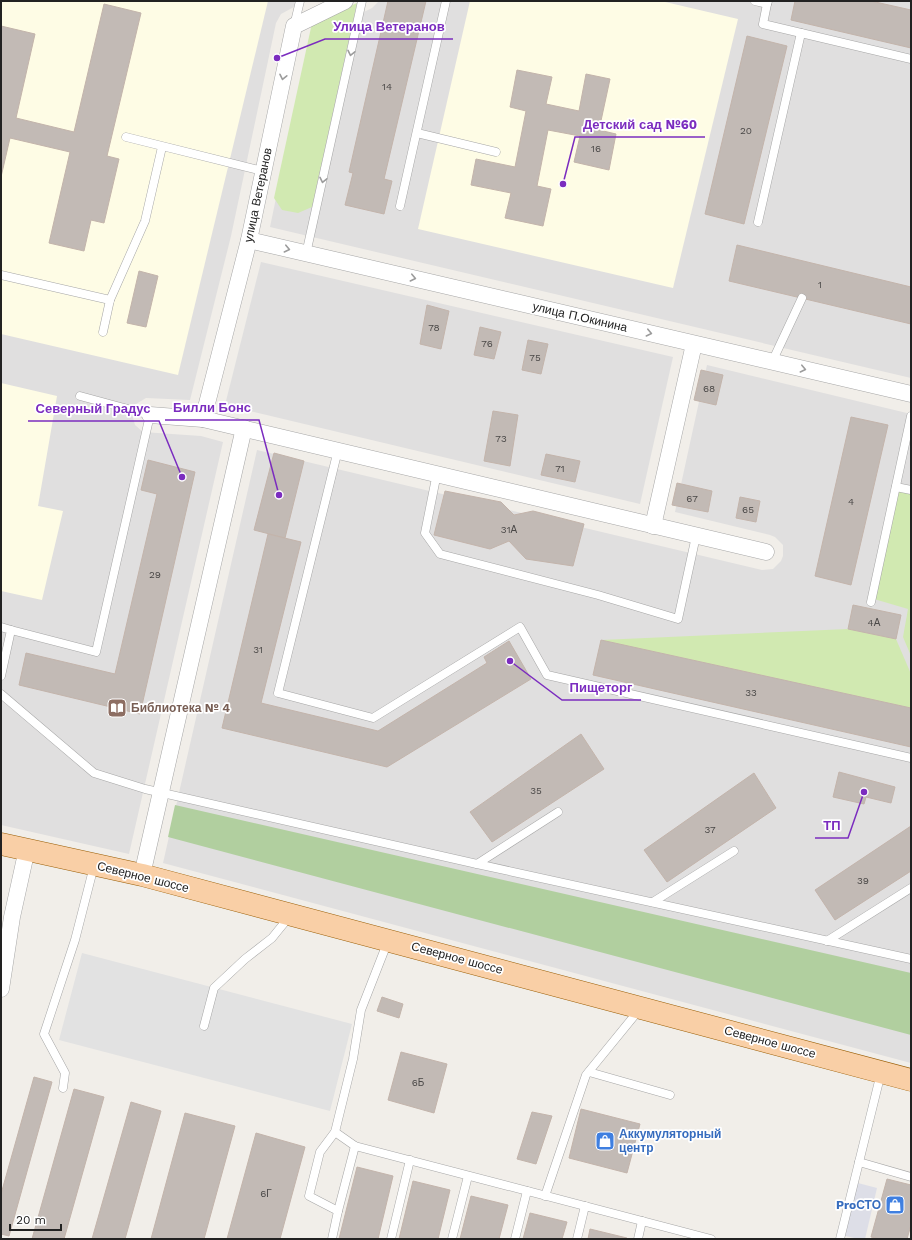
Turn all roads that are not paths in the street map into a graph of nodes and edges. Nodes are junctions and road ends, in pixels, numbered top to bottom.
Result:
1 (300, 1) edge
2 (345, 1) edge
3 (362, 1) edge
4 (446, 1) edge
5 (755, 1) edge
6 (768, 2) edge
7 (294, 26) junction
8 (801, 33) junction
9 (911, 59) edge
10 (417, 133) junction
11 (126, 137) dead end
12 (162, 147) junction
13 (496, 152) dead end
14 (263, 171) junction
15 (400, 206) dead end
16 (758, 222) dead end
17 (249, 240) junction
18 (306, 254) junction
19 (1, 275) edge
20 (802, 298) dead end
21 (110, 300) junction
22 (103, 332) dead end
23 (694, 344) junction
24 (772, 362) junction
25 (911, 394) edge
26 (80, 396) dead end
27 (150, 415) junction
28 (911, 416) edge
29 (203, 418) junction
30 (244, 428) junction
31 (338, 450) junction
32 (436, 473) junction
33 (896, 487) junction
34 (911, 490) edge
35 (653, 526) junction
36 (696, 536) junction
37 (766, 552) dead end
38 (871, 602) dead end
39 (1, 628) edge
40 (10, 630) junction
41 (1, 676) edge
42 (1, 694) edge
43 (911, 758) edge
44 (162, 792) junction
45 (558, 812) dead end
46 (1, 844) edge
47 (27, 849) junction
48 (734, 851) dead end
49 (94, 864) junction
50 (477, 864) junction
51 (142, 875) junction
52 (911, 888) edge
53 (653, 902) junction
54 (290, 914) junction
55 (389, 940) junction
56 (826, 941) junction
57 (911, 959) edge
58 (1, 989) edge
59 (641, 1008) junction
60 (204, 1026) dead end
61 (589, 1072) junction
62 (881, 1072) junction
63 (911, 1080) edge
64 (63, 1088) dead end
65 (670, 1095) dead end
66 (335, 1132) junction
67 (355, 1146) junction
68 (410, 1160) junction
69 (859, 1162) junction
70 (468, 1176) junction
71 (911, 1177) edge
72 (527, 1191) junction
73 (545, 1196) junction
74 (585, 1206) junction
75 (338, 1212) junction
76 (642, 1221) junction
77 (707, 1238) edge
78 (332, 1239) edge
79 (391, 1239) edge
80 (452, 1239) edge
81 (515, 1239) edge
82 (577, 1239) edge
83 (638, 1239) edge
84 (840, 1239) edge

1 - 7 lane
2 - 7 street
3 -> 18 lane
4 - 10 lane
5 - 6 lane
6 - 8 lane
7 -> 14 street, улица Ветеранов
8 - 9 lane
8 - 16 lane
10 - 13 lane
10 - 15 lane
11 - 12 lane
12 - 14 lane
12 - 21 lane
14 - 17 street, улица Ветеранов
17 -> 18 street, улица П.Окинина
17 - 29 street, улица Ветеранов
18 -> 23 street, улица П.Окинина
19 - 21 lane
20 - 24 lane
21 - 22 lane
23 - 24 street, улица П.Окинина
23 - 35 street
24 -> 25 street, улица П.Окинина
26 - 27 lane
27 - 29 street
27 - 40 lane
28 - 33 lane
29 - 30 street
30 - 31 street
30 - 44 street
31 - 32 street
31 - 43 lane
32 - 35 street
32 - 36 lane
33 - 34 lane
33 - 38 lane
35 - 36 street
36 - 37 street
39 - 40 lane
40 - 41 lane
42 - 44 lane
44 - 50 lane
44 - 51 street
45 - 50 lane
46 - 47 main road, Северное шоссе
47 - 49 main road, Северное шоссе
47 - 58 street
48 - 53 lane
49 - 51 main road, Северное шоссе
49 - 64 lane
50 - 53 lane
51 - 54 main road, Северное шоссе
52 - 56 lane
53 - 56 lane
54 - 55 main road, Северное шоссе
54 - 60 lane
55 - 59 main road, Северное шоссе
55 - 66 lane
56 - 57 lane
59 - 61 lane
59 - 62 main road, Северное шоссе
61 - 65 lane
61 - 73 lane
62 - 63 main road, Северное шоссе
62 - 69 lane
66 - 67 lane
66 - 75 lane
67 - 68 lane
67 - 75 lane
68 - 70 lane
68 - 79 lane
69 - 71 lane
69 - 84 lane
70 - 72 lane
70 - 80 lane
72 - 73 lane
72 - 81 lane
73 - 74 lane
74 - 76 lane
74 - 82 lane
75 - 78 lane
76 - 77 lane
76 - 83 lane

